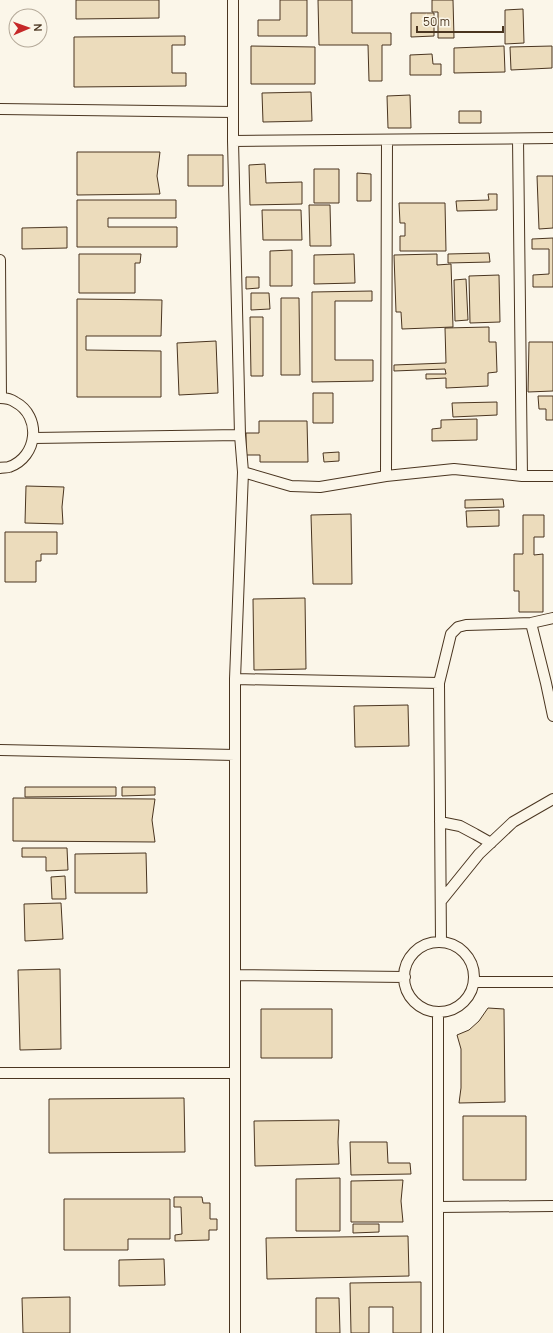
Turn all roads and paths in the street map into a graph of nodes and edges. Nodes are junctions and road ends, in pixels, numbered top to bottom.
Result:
1 (233, 0) edge
2 (0, 109) edge
3 (233, 112) junction
4 (553, 138) edge
5 (518, 139) junction
6 (387, 140) junction
7 (233, 141) junction
8 (0, 260) edge
9 (0, 398) edge
10 (240, 435) junction
11 (34, 438) junction
12 (0, 468) edge
13 (243, 472) junction
14 (386, 476) junction
15 (522, 476) junction
16 (553, 476) edge
17 (553, 618) edge
18 (531, 623) junction
19 (235, 679) junction
20 (439, 683) junction
21 (553, 716) edge
22 (0, 750) edge
23 (235, 754) junction
24 (553, 799) edge
25 (440, 822) junction
26 (490, 843) junction
27 (441, 901) junction
28 (441, 942) junction
29 (235, 975) junction
30 (405, 977) junction
31 (474, 982) junction
32 (553, 982) edge
33 (438, 1012) junction
34 (235, 1073) junction
35 (0, 1074) edge
36 (553, 1206) edge
37 (438, 1207) junction
38 (235, 1333) edge
39 (438, 1333) edge

1 - 3 street
2 - 3 street
3 - 7 street
4 - 5 street
5 - 6 street
5 - 15 street
6 - 7 street
6 - 14 street
7 - 10 street
8 - 9 street
9 - 11 street
10 - 11 street
10 - 13 street
11 - 12 street
13 - 14 street
13 - 19 street
14 - 15 street
15 - 16 street
17 - 18 street
18 - 20 street
18 - 21 street
19 - 20 street
19 - 23 street
20 - 25 street
22 - 23 street
23 - 29 street
24 - 26 street
25 - 26 street
25 - 27 street
26 - 27 street
27 - 28 street
28 - 30 street
28 - 31 street
29 - 30 street
29 - 34 street
30 - 33 street
31 - 32 street
31 - 33 street
33 - 37 street
34 - 35 street
34 - 38 street
36 - 37 street
37 - 39 street

